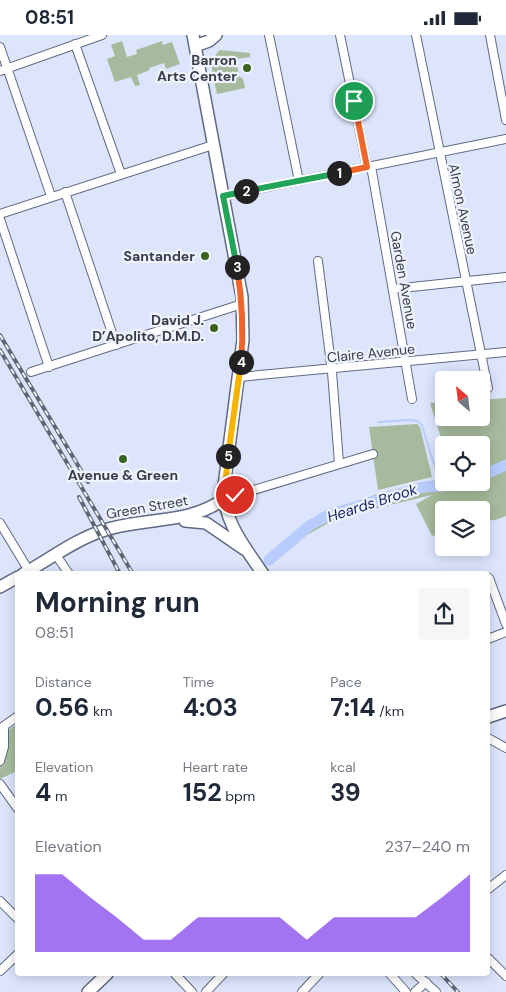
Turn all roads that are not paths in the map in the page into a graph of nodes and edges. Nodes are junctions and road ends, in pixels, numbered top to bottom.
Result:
1 (100, 35) edge
2 (216, 35) edge
3 (269, 35) edge
4 (340, 35) edge
5 (416, 35) edge
6 (490, 35) edge
7 (194, 40) edge
8 (75, 45) junction
9 (0, 47) edge
10 (4, 69) edge
11 (506, 120) edge
12 (506, 139) edge
13 (213, 145) junction
14 (438, 153) junction
15 (369, 167) junction
16 (121, 174) junction
17 (299, 181) junction
18 (66, 192) junction
19 (223, 196) junction
20 (51, 197) junction
21 (0, 214) edge
22 (0, 219) edge
23 (318, 261) dead end
24 (506, 277) edge
25 (466, 281) junction
26 (393, 289) junction
27 (242, 304) junction
28 (116, 345) junction
29 (506, 352) edge
30 (481, 354) junction
31 (406, 362) junction
32 (49, 367) junction
33 (331, 369) junction
34 (484, 371) edge
35 (31, 373) dead end
36 (239, 377) junction
37 (412, 399) dead end
38 (373, 453) dead end
39 (339, 463) junction
40 (224, 499) junction
41 (164, 521) junction
42 (0, 523) edge
43 (249, 553) junction
44 (56, 555) junction
45 (25, 571) edge
46 (28, 571) edge
47 (67, 571) edge
48 (261, 571) edge
49 (15, 579) edge
50 (490, 581) edge
51 (0, 587) edge
52 (506, 624) edge
53 (506, 632) edge
54 (490, 638) edge
55 (506, 711) edge
56 (490, 716) edge
57 (15, 718) edge
58 (2, 728) edge
59 (490, 739) edge
60 (506, 748) edge
61 (0, 761) edge
62 (0, 784) edge
63 (15, 805) edge
64 (506, 875) edge
65 (490, 886) edge
66 (0, 901) edge
67 (15, 916) edge
68 (15, 957) edge
69 (490, 960) edge
70 (0, 971) edge
71 (504, 972) edge
72 (105, 976) edge
73 (177, 976) edge
74 (221, 976) edge
75 (317, 976) edge
76 (392, 976) edge
77 (418, 976) edge
78 (426, 982) junction
79 (88, 992) edge
80 (192, 992) edge
81 (206, 992) edge
82 (302, 992) edge
83 (406, 992) edge
84 (415, 992) edge
85 (436, 992) edge

1 - 8 street
2 - 7 main road
3 - 17 street
4 - 15 street, Garden Avenue
5 - 14 street, Almon Avenue
6 - 11 street
7 - 13 main road
8 - 10 street
8 - 16 street
9 - 10 street
10 - 20 street
12 - 14 street
13 - 16 street
13 - 19 main road
14 - 15 street
14 - 25 street, Almon Avenue
15 - 17 street
15 - 26 street, Garden Avenue
16 - 18 street
17 - 19 street
18 - 20 street
18 - 28 street
19 - 27 main road
20 - 21 street
22 - 32 street
23 - 33 street
24 - 25 street
25 - 26 street
25 - 30 street, Almon Avenue
26 - 31 street, Garden Avenue
27 - 28 street
27 - 36 main road
28 - 32 street
29 - 30 street, Claire Avenue
30 - 31 street, Claire Avenue
30 - 34 street, Almon Avenue
31 - 33 street, Claire Avenue
31 - 37 street, Garden Avenue
32 - 35 street
33 - 36 street, Claire Avenue
33 - 39 street
36 - 40 main road
38 - 39 street
39 - 40 street
40 - 41 main road, Green Street
40 - 43 main road
41 - 43 main road
41 - 44 main road, Green Street
42 - 45 street
43 - 48 main road
44 - 46 main road, Green Street
44 - 47 street
49 - 51 main road
50 - 52 street
53 - 54 street
55 - 56 main road
57 - 58 street
58 - 61 street
59 - 60 street
62 - 63 street
64 - 65 street
66 - 67 street
68 - 70 street
69 - 71 street
72 - 79 main road
73 - 80 street
74 - 81 street
75 - 82 street
76 - 83 street
77 - 78 street
78 - 84 street
78 - 85 street

